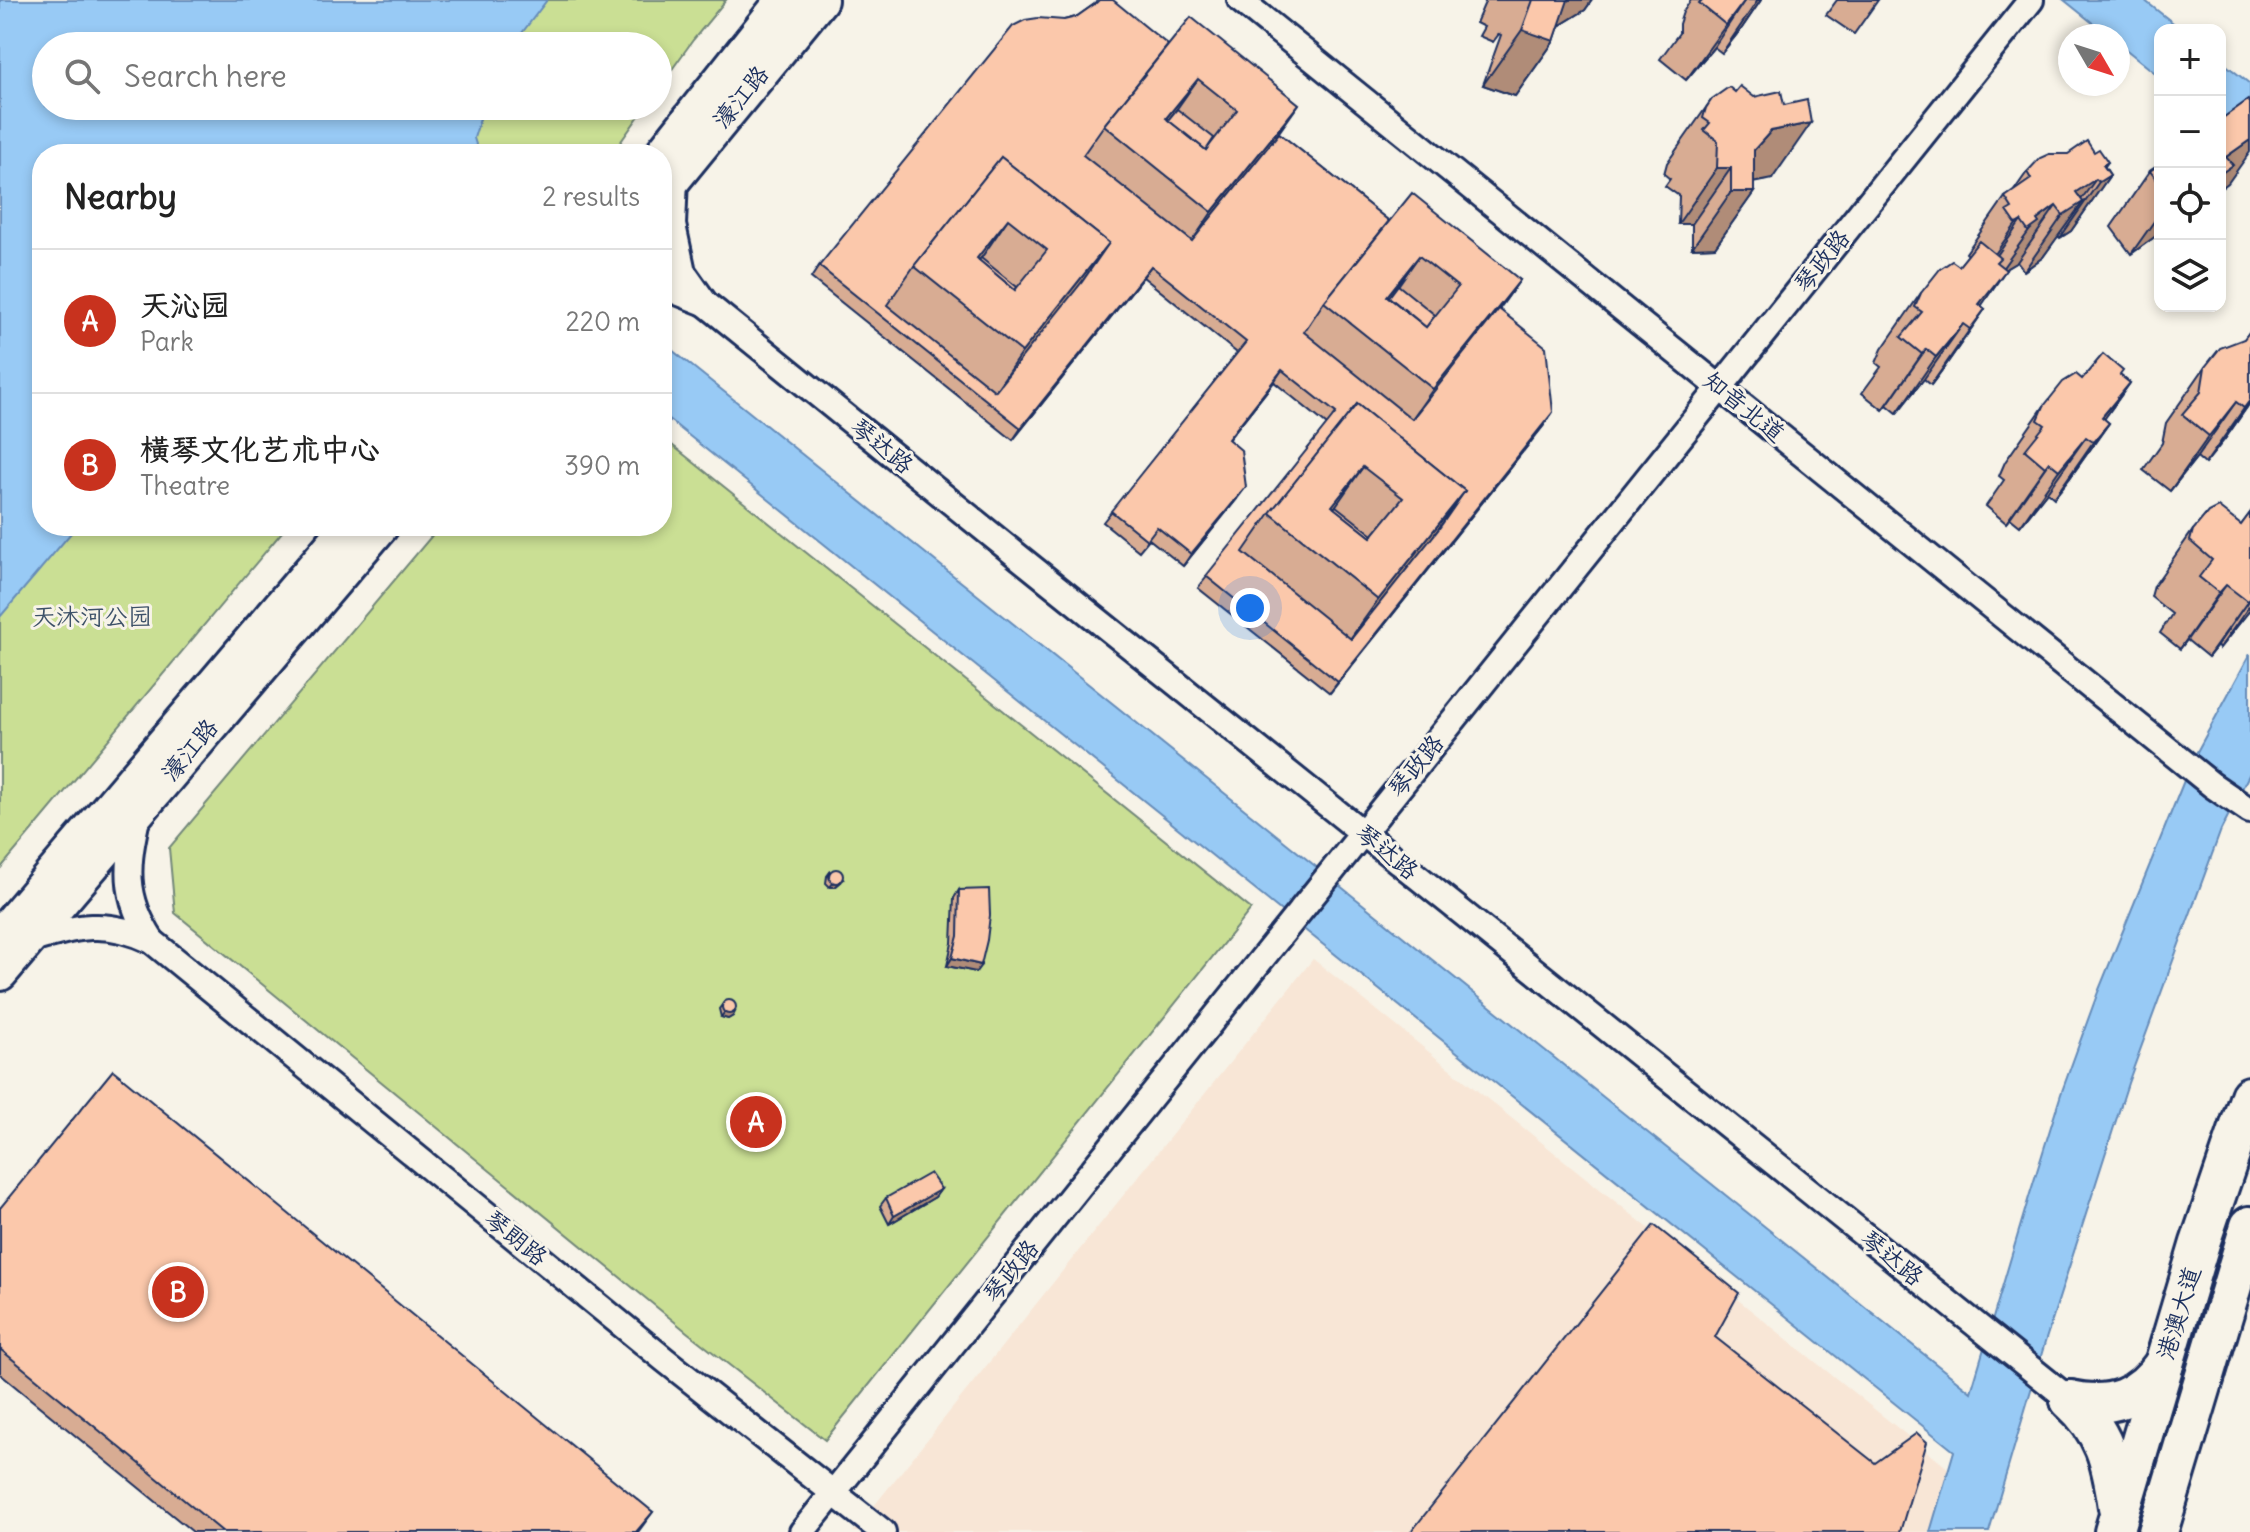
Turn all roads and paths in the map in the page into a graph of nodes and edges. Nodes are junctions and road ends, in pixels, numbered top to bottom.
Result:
1 (784, 0) edge
2 (820, 0) edge
3 (1240, 0) edge
4 (2031, 0) edge
5 (672, 166) edge
6 (672, 168) edge
7 (672, 218) edge
8 (672, 290) edge
9 (705, 303) junction
10 (1720, 388) junction
11 (341, 536) edge
12 (372, 536) edge
13 (138, 811) junction
14 (2250, 811) edge
15 (1362, 833) junction
16 (14, 938) edge
17 (152, 941) junction
18 (0, 973) edge
19 (2250, 1096) edge
20 (2250, 1226) edge
21 (2164, 1364) junction
22 (2070, 1400) junction
23 (833, 1493) junction
24 (2116, 1522) edge
25 (802, 1532) edge
26 (883, 1532) edge
27 (2158, 1532) edge

1 - 5 main road, 濠江路
2 - 6 main road, 濠江路
3 - 10 street, 知音北道
4 - 10 street, 琴政路
7 - 9 street
8 - 9 street
9 - 15 street, 琴达路
10 - 14 street, 知音北道
10 - 15 street, 琴政路
11 - 16 main road, 濠江路
12 - 13 main road, 濠江路
13 - 16 main road, 濠江路
13 - 17 street
15 - 22 street, 琴达路
15 - 23 street, 琴政路
16 - 17 street
16 - 18 main road, 濠江路
17 - 23 street, 琴朗路
19 - 21 main road, 港澳大道
20 - 27 main road, 港澳大道
21 - 22 main road
21 - 24 main road, 港澳大道
22 - 24 main road
23 - 25 street, 琴政路
23 - 26 street, 琴朗路

